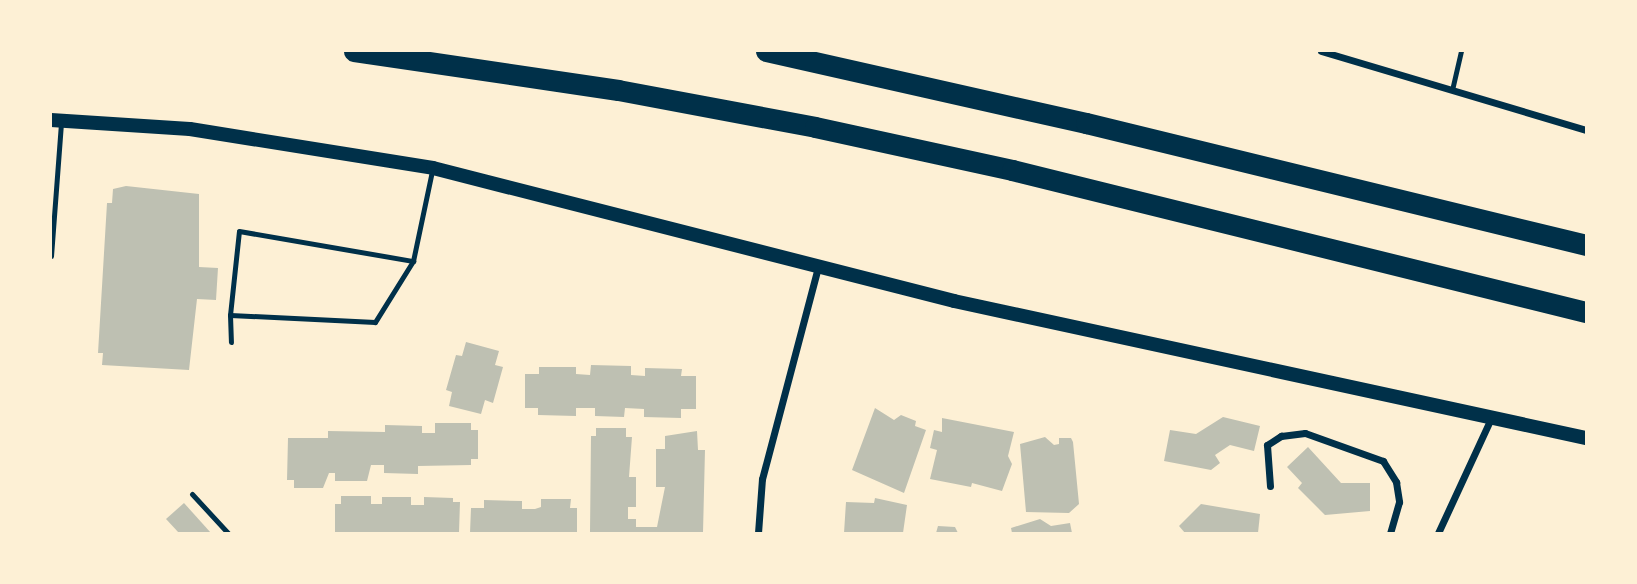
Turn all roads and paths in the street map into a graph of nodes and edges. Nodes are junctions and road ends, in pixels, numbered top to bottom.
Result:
1 (354, 51) edge
2 (766, 51) edge
3 (1321, 51) edge
4 (1461, 51) edge
5 (1452, 90) junction
6 (56, 120) edge
7 (1586, 130) edge
8 (433, 168) junction
9 (53, 207) edge
10 (1586, 245) edge
11 (51, 256) edge
12 (413, 261) junction
13 (818, 267) junction
14 (1586, 313) edge
15 (230, 315) junction
16 (231, 342) dead end
17 (1492, 416) junction
18 (1586, 438) edge
19 (1270, 486) dead end
20 (192, 494) dead end
21 (228, 533) edge
22 (758, 533) edge
23 (1390, 533) edge
24 (1438, 533) edge

1 - 14 highway
2 - 10 highway
3 - 5 street
4 - 5 lane
5 - 7 street
6 - 8 main road
6 - 9 lane
8 - 12 lane
8 - 13 main road
9 - 11 lane
12 - 15 lane
12 - 15 lane
13 - 17 main road
13 - 22 street
15 - 16 lane
17 - 18 main road
17 - 24 street
19 - 23 street
20 - 21 lane

